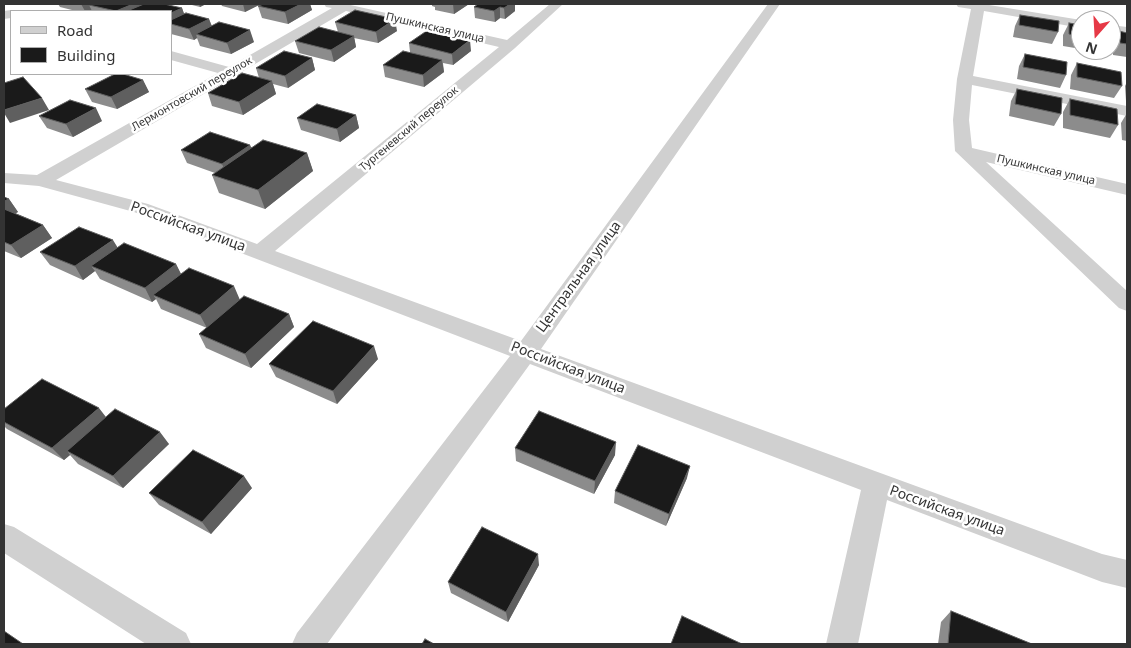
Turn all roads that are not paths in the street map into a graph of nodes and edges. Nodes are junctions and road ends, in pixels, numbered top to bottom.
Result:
1 (557, 4) edge
2 (774, 4) edge
3 (962, 4) edge
4 (337, 5) edge
5 (978, 6) junction
6 (1071, 22) edge
7 (510, 46) junction
8 (172, 55) edge
9 (231, 72) junction
10 (965, 79) junction
11 (1127, 112) edge
12 (964, 152) junction
13 (4, 178) edge
14 (40, 181) junction
15 (1127, 189) edge
16 (259, 253) junction
17 (1127, 303) edge
18 (526, 352) junction
19 (876, 484) junction
20 (4, 538) edge
21 (1127, 574) edge
22 (175, 644) edge
23 (308, 644) edge
24 (842, 644) edge

1 - 7 street, Тургеневский переулок
2 - 18 street, Центральная улица
3 - 5 street
4 - 7 street, Пушкинская улица
4 - 9 street, Лермонтовский переулок
5 - 6 street
5 - 10 street
7 - 16 street, Тургеневский переулок
8 - 9 street
9 - 14 street, Лермонтовский переулок
10 - 11 street
10 - 12 street
12 - 15 street, Пушкинская улица
12 - 17 street
13 - 14 street, Российская улица
14 - 16 street, Российская улица
16 - 18 street, Российская улица
18 - 19 street, Российская улица
18 - 23 street, Центральная улица
19 - 21 street, Российская улица
19 - 24 street
20 - 22 street

